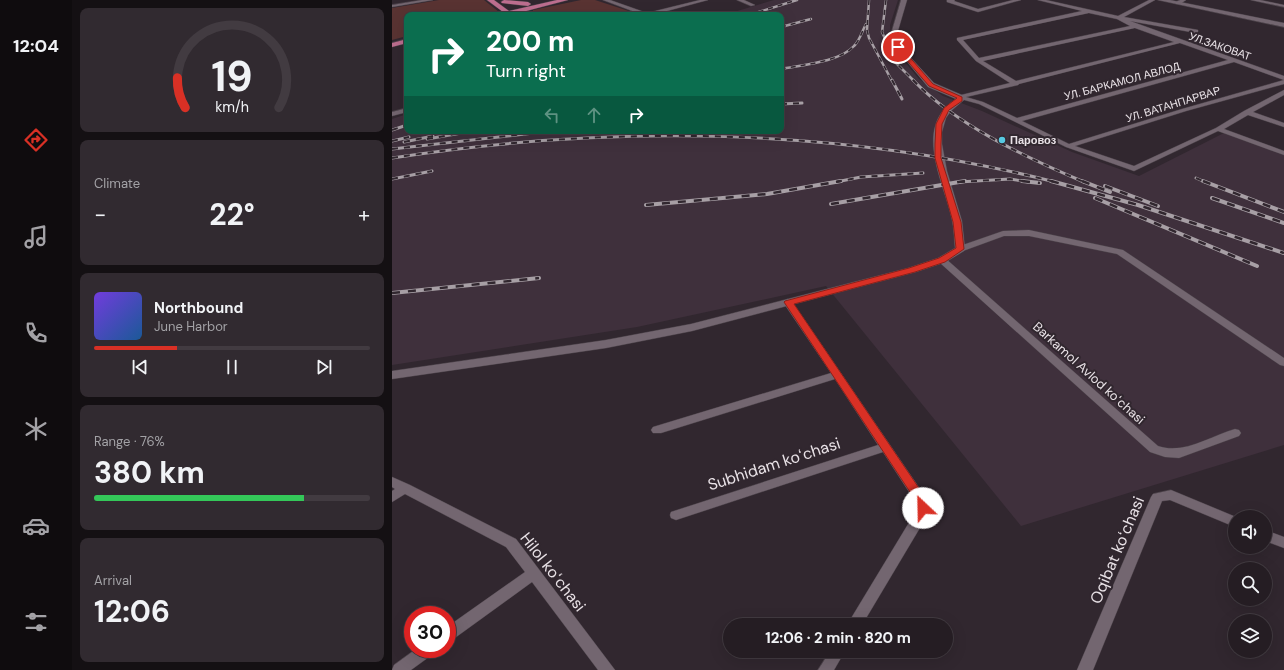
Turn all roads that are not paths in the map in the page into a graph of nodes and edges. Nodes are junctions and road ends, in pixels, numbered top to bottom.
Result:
1 (431, 0) edge
2 (490, 0) edge
3 (565, 0) edge
4 (605, 0) edge
5 (706, 0) edge
6 (739, 0) edge
7 (904, 0) edge
8 (953, 0) edge
9 (1018, 0) edge
10 (1040, 0) edge
11 (1153, 0) edge
12 (1161, 0) edge
13 (1184, 0) edge
14 (1253, 0) edge
15 (503, 1) edge
16 (1178, 3) junction
17 (753, 5) dead end
18 (392, 6) edge
19 (1284, 6) edge
20 (1089, 11) junction
21 (511, 12) edge
22 (512, 12) edge
23 (521, 12) edge
24 (639, 12) edge
25 (659, 12) edge
26 (1119, 18) junction
27 (1284, 25) edge
28 (1135, 26) junction
29 (1196, 31) dead end
30 (404, 40) edge
31 (1180, 42) junction
32 (392, 43) edge
33 (978, 60) junction
34 (1233, 61) junction
35 (1284, 78) edge
36 (1284, 82) edge
37 (1016, 84) junction
38 (1284, 92) edge
39 (959, 97) junction
40 (404, 111) edge
41 (1246, 112) junction
42 (392, 114) edge
43 (1017, 120) junction
44 (1284, 125) edge
45 (1218, 128) junction
46 (1068, 146) junction
47 (1284, 153) edge
48 (960, 249) junction
49 (942, 260) junction
50 (788, 302) junction
51 (1284, 363) edge
52 (392, 375) edge
53 (837, 375) junction
54 (657, 430) dead end
55 (1235, 433) dead end
56 (884, 447) junction
57 (392, 482) edge
58 (406, 488) junction
59 (392, 497) edge
60 (676, 515) dead end
61 (1228, 519) edge
62 (1272, 538) edge
63 (1284, 543) edge
64 (534, 573) junction
65 (858, 618) edge
66 (456, 629) edge
67 (416, 658) edge
68 (834, 658) edge
69 (399, 670) edge
70 (607, 670) edge
71 (826, 670) edge
72 (1085, 670) edge

1 - 18 street
2 - 21 main road
3 - 15 main road
3 - 23 main road
4 - 24 street
5 - 25 street
6 - 17 street
7 - 39 street
8 - 9 street
10 - 20 street
11 - 26 street
12 - 16 street
13 - 16 street
14 - 19 street
15 - 22 main road
16 - 27 street
20 - 26 street
20 - 33 street
26 - 28 street, УЛ.ЗАКОВАТ
26 - 29 street
28 - 31 street, УЛ.ЗАКОВАТ
28 - 33 street
30 - 32 main road
31 - 34 street, УЛ.ЗАКОВАТ
31 - 37 street
33 - 37 street
34 - 35 street, УЛ.ЗАКОВАТ
34 - 43 street, УЛ. БАРКАМОЛ АВЛОД
36 - 46 street, УЛ. ВАТАНПАРВАР
37 - 39 street
38 - 41 street
39 - 43 street
39 - 48 street
40 - 42 street
41 - 44 street
41 - 45 street
43 - 46 street
45 - 46 street
45 - 47 street
48 - 49 street
48 - 51 street
49 - 50 street
49 - 55 street, Barkamol Аvlod koʻchasi
50 - 52 street
50 - 53 street
53 - 54 street
53 - 56 street
56 - 60 street, Subhidam koʻchasi
56 - 65 street
57 - 58 street, Hilol koʻchasi
58 - 59 street
58 - 64 street, Hilol koʻchasi
61 - 72 street, Oqibat koʻchasi
62 - 63 street
64 - 66 street
64 - 70 street, Hilol koʻchasi
67 - 69 street
68 - 71 street

